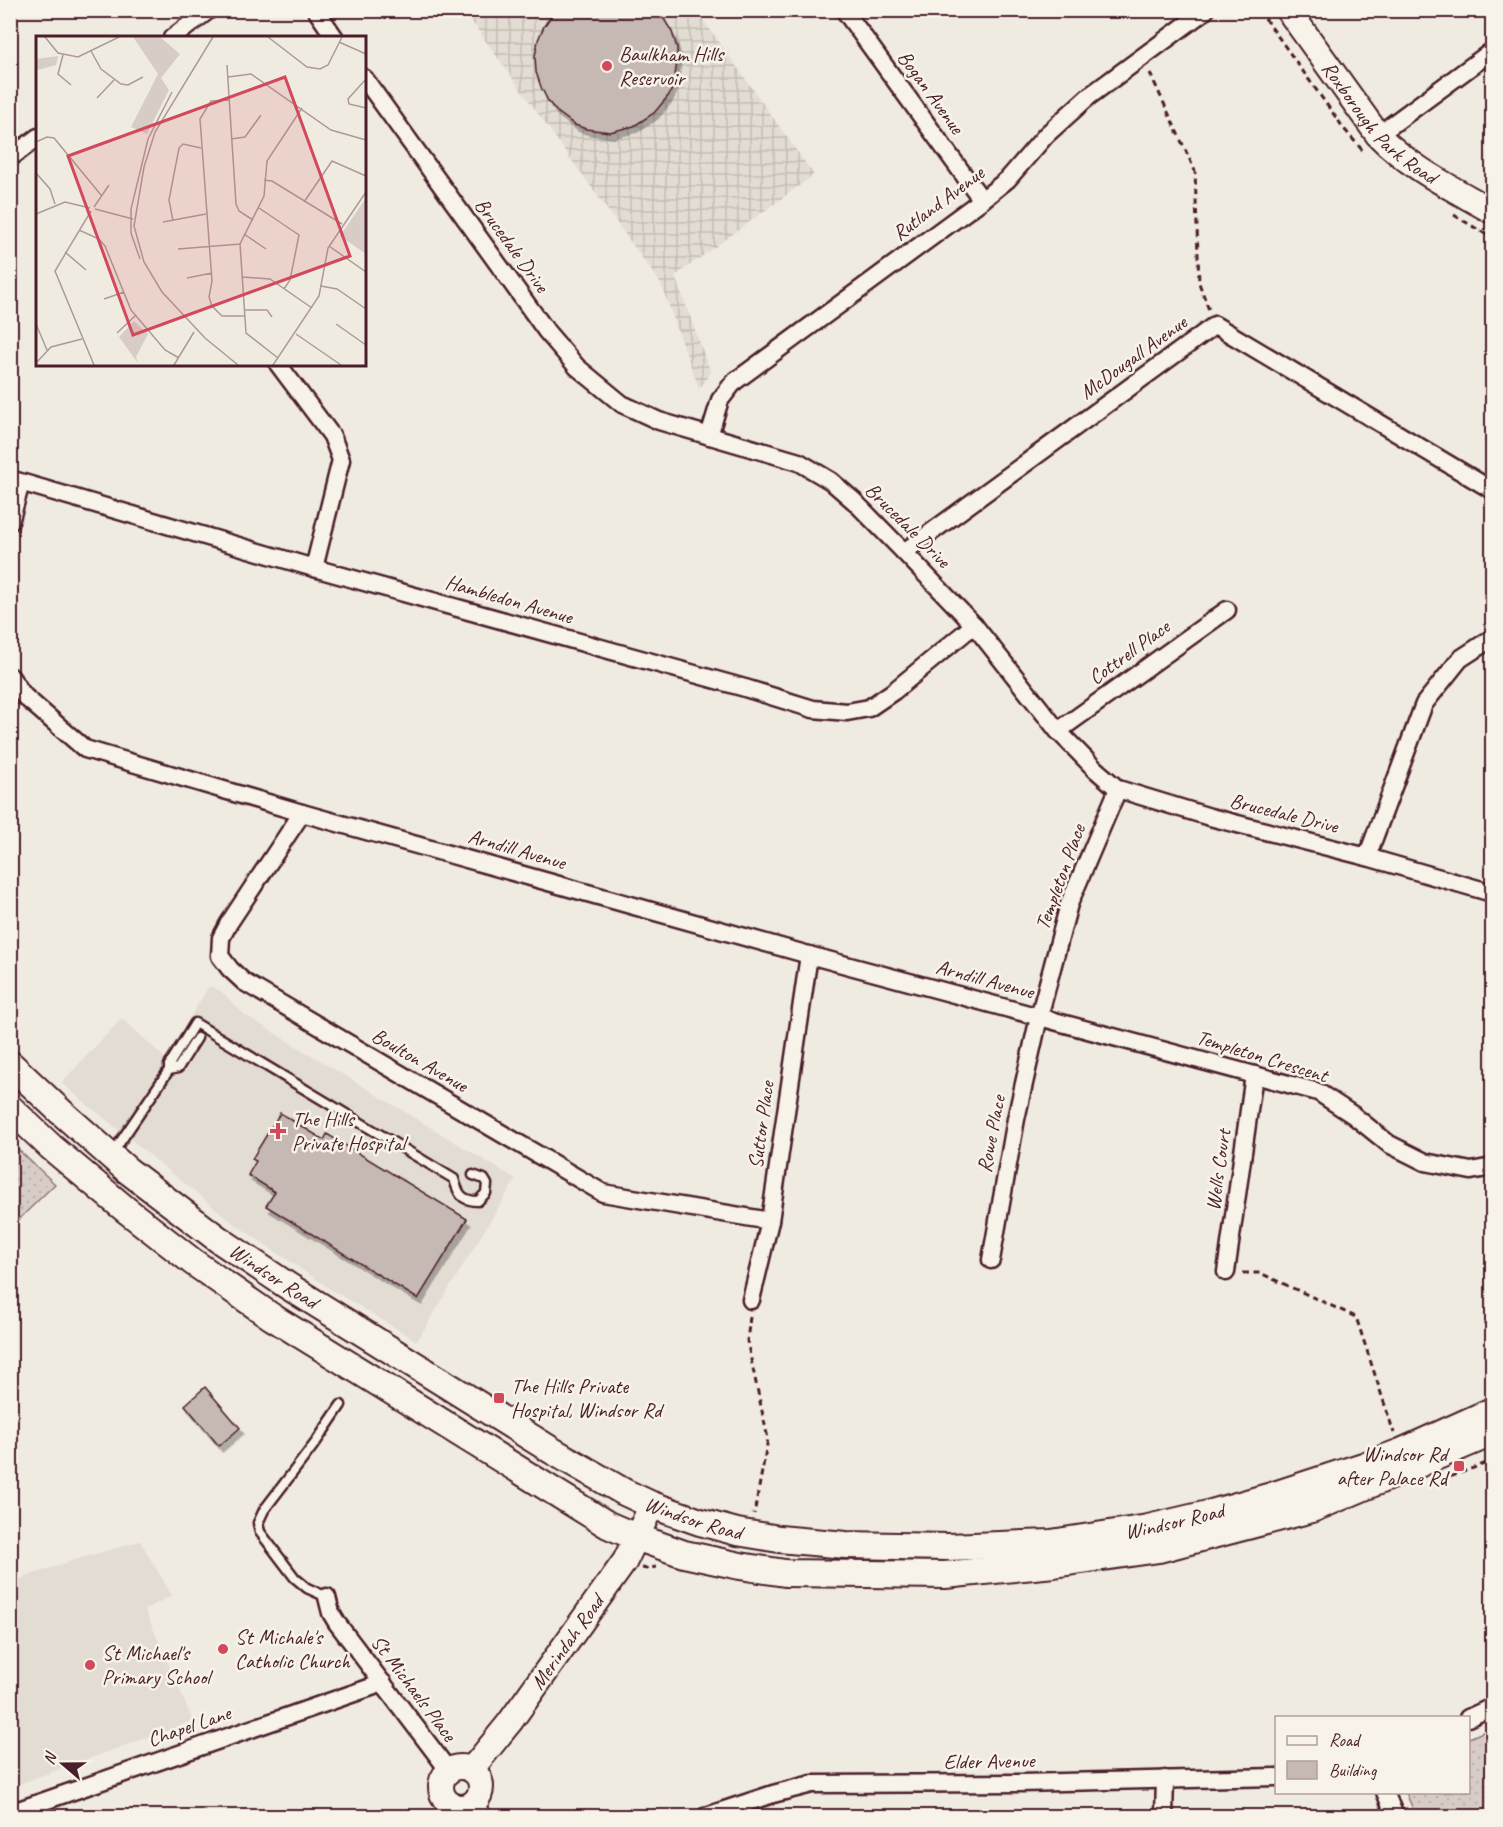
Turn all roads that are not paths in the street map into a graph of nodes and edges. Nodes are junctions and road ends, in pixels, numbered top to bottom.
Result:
1 (209, 10) edge
2 (316, 10) edge
3 (844, 10) edge
4 (1206, 10) edge
5 (1288, 10) edge
6 (175, 36) edge
7 (334, 36) edge
8 (1492, 51) edge
9 (366, 81) edge
10 (1378, 135) junction
11 (36, 138) edge
12 (10, 158) edge
13 (982, 200) junction
14 (1492, 211) edge
15 (280, 366) edge
16 (709, 436) junction
17 (16, 481) edge
18 (1492, 490) edge
19 (10, 522) edge
20 (904, 552) junction
21 (314, 568) junction
22 (1227, 610) dead end
23 (974, 625) junction
24 (1492, 638) edge
25 (10, 676) edge
26 (1058, 731) junction
27 (1118, 789) junction
28 (302, 813) junction
29 (1366, 857) junction
30 (1492, 893) edge
31 (809, 955) junction
32 (1039, 1017) junction
33 (197, 1038) dead end
34 (10, 1064) edge
35 (170, 1070) junction
36 (1254, 1075) junction
37 (10, 1092) edge
38 (10, 1108) edge
39 (111, 1156) junction
40 (1492, 1167) edge
41 (473, 1175) dead end
42 (770, 1221) junction
43 (154, 1232) junction
44 (991, 1260) dead end
45 (1226, 1272) road end
46 (751, 1300) road end
47 (341, 1405) dead end
48 (1492, 1411) edge
49 (1492, 1433) edge
50 (652, 1506) junction
51 (636, 1537) junction
52 (327, 1597) joint
53 (383, 1683) junction
54 (1492, 1707) edge
55 (1470, 1717) edge
56 (460, 1770) junction
57 (1275, 1777) edge
58 (1165, 1779) junction
59 (1386, 1794) edge
60 (462, 1810) edge
61 (10, 1813) edge
62 (706, 1816) edge
63 (1164, 1816) edge
64 (1395, 1816) edge

1 - 6 street
2 - 7 street
3 - 13 street, Bogan Avenue
4 - 13 street, Rutland Avenue
5 - 10 main road, Roxborough Park Road
8 - 10 street
9 - 16 street, Brucedale Drive
10 - 14 main road, Roxborough Park Road
11 - 12 street
13 - 16 street, Rutland Avenue
15 - 21 street
16 - 20 street, Brucedale Drive
17 - 19 street
17 - 21 street, Hambledon Avenue
18 - 20 street, McDougall Avenue
20 - 23 street, Brucedale Drive
21 - 23 street, Hambledon Avenue
22 - 26 street, Cottrell Place
23 - 26 street, Brucedale Drive
24 - 29 street
25 - 28 street, Arndill Avenue
26 - 27 street, Brucedale Drive
27 - 29 street, Brucedale Drive
27 - 32 street, Templeton Place
28 - 31 street, Arndill Avenue
28 - 42 street, Boulton Avenue
29 - 30 street, Brucedale Drive
31 - 32 street, Arndill Avenue
31 - 42 street, Suttor Place
32 - 36 street, Templeton Crescent
32 - 44 street, Rowe Place
33 - 35 lane
34 - 39 main road, Windsor Road
35 - 39 lane
35 - 41 lane
36 - 40 street, Templeton Crescent
36 - 45 street, Wells Court
37 - 39 main road
38 - 43 main road, Windsor Road
39 - 43 main road
39 - 50 main road, Windsor Road
42 - 46 street, Suttor Place
43 - 51 main road, Windsor Road
47 - 52 lane, St Michaels Place
48 - 50 main road, Windsor Road
49 - 51 main road, Windsor Road
50 - 51 main road, Merindah Road
51 - 56 main road, Merindah Road
52 - 53 street, St Michaels Place
53 - 56 street, St Michaels Place
53 - 61 street, Chapel Lane
54 - 55 street
56 - 60 main road
56 - 60 main road
57 - 58 street, Elder Avenue
58 - 62 street, Elder Avenue
58 - 63 street
59 - 64 street

